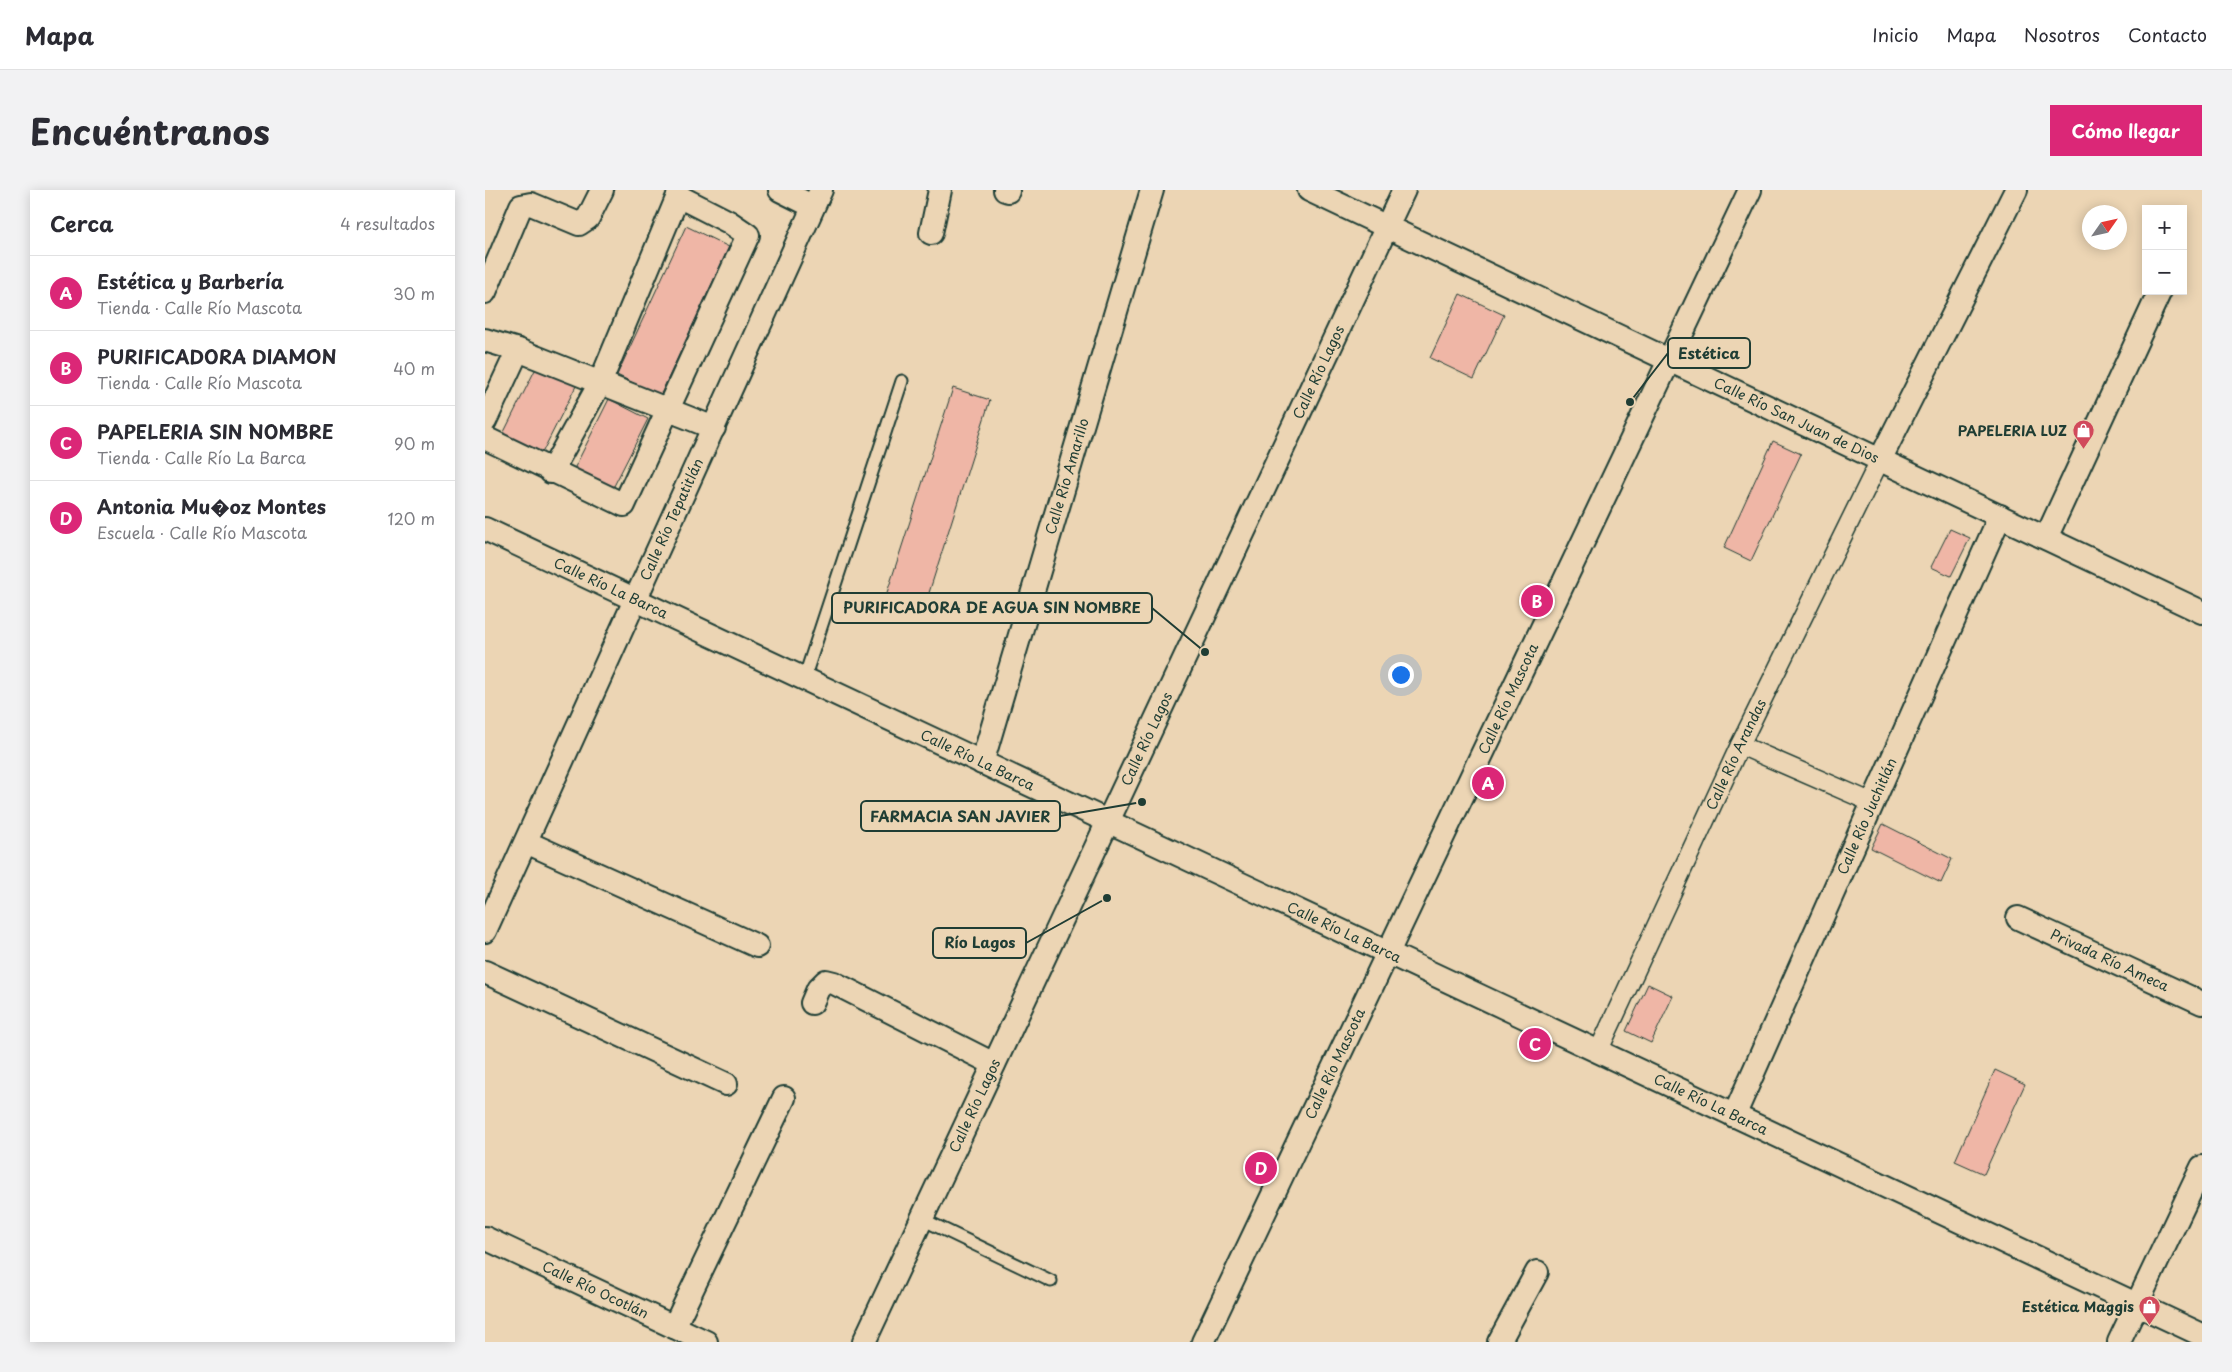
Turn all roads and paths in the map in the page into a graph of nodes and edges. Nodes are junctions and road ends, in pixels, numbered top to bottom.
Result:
1 (602, 190) edge
2 (780, 190) edge
3 (940, 190) edge
4 (1152, 190) edge
5 (1309, 190) edge
6 (1404, 190) edge
7 (1750, 190) edge
8 (2016, 190) edge
9 (817, 198) edge
10 (1387, 227) junction
11 (931, 233) dead end
12 (485, 292) edge
13 (2158, 295) edge
14 (485, 340) edge
15 (518, 350) junction
16 (1669, 360) junction
17 (902, 381) dead end
18 (600, 384) junction
19 (669, 410) junction
20 (485, 421) edge
21 (713, 428) junction
22 (485, 438) edge
23 (1879, 460) junction
24 (551, 472) junction
25 (2000, 516) junction
26 (485, 529) edge
27 (2046, 538) junction
28 (637, 600) junction
29 (2202, 612) edge
30 (804, 679) junction
31 (1740, 746) junction
32 (982, 762) junction
33 (1873, 803) junction
34 (1108, 822) junction
35 (526, 842) junction
36 (2017, 918) dead end
37 (485, 931) edge
38 (757, 946) dead end
39 (1389, 954) junction
40 (485, 972) edge
41 (812, 1003) dead end
42 (2202, 1003) edge
43 (1598, 1052) junction
44 (994, 1064) junction
45 (726, 1084) dead end
46 (784, 1098) dead end
47 (1734, 1116) junction
48 (2202, 1167) edge
49 (922, 1219) junction
50 (485, 1238) edge
51 (1537, 1272) dead end
52 (1051, 1281) dead end
53 (2137, 1305) junction
54 (674, 1327) junction
55 (2202, 1336) edge
56 (706, 1342) edge
57 (864, 1342) edge
58 (1203, 1342) edge
59 (1499, 1342) edge
60 (2119, 1342) edge

1 - 12 street
2 - 9 street
3 - 11 street
4 - 32 street, Calle Río Amarillo
5 - 10 street, Calle Río San Juan de Dios
6 - 10 street, Calle Río Lagos
7 - 16 street, Calle Río Mascota
8 - 23 street
9 - 21 street, Calle Río Tepatitlán
10 - 16 street, Calle Río San Juan de Dios
10 - 34 street, Calle Río Lagos
13 - 27 street
14 - 15 street
15 - 18 street
15 - 20 street
16 - 23 street, Calle Río San Juan de Dios
16 - 39 street, Calle Río Mascota
17 - 30 lane
18 - 19 street
18 - 19 street
18 - 24 street
19 - 21 street
19 - 24 street
21 - 28 street, Calle Río Tepatitlán
22 - 24 street
23 - 25 street, Calle Río San Juan de Dios
23 - 31 street, Calle Río Arandas
25 - 27 street, Calle Río San Juan de Dios
25 - 33 street, Calle Río Juchitlán
26 - 28 street, Calle Río La Barca
27 - 29 street, Calle Río San Juan de Dios
28 - 30 street, Calle Río La Barca
28 - 35 street, Calle Río Tepatitlán
30 - 32 street, Calle Río La Barca
31 - 33 street
31 - 43 street, Calle Río Arandas
32 - 34 street, Calle Río La Barca
33 - 47 street, Calle Río Juchitlán
34 - 39 street, Calle Río La Barca
34 - 44 street, Calle Río Lagos
35 - 37 street, Calle Río Tepatitlán
35 - 38 street
36 - 42 street, Privada Río Ameca
39 - 43 street, Calle Río La Barca
39 - 58 street, Calle Río Mascota
40 - 45 street
41 - 44 street
43 - 47 street, Calle Río La Barca
44 - 49 street, Calle Río Lagos
46 - 54 street
47 - 53 street, Calle Río La Barca
48 - 53 street
49 - 52 lane
49 - 57 street, Calle Río Lagos
50 - 54 street, Calle Río Ocotlán
51 - 59 street
53 - 55 street, Calle Río La Barca
53 - 60 street
54 - 56 street, Calle Río Ocotlán

